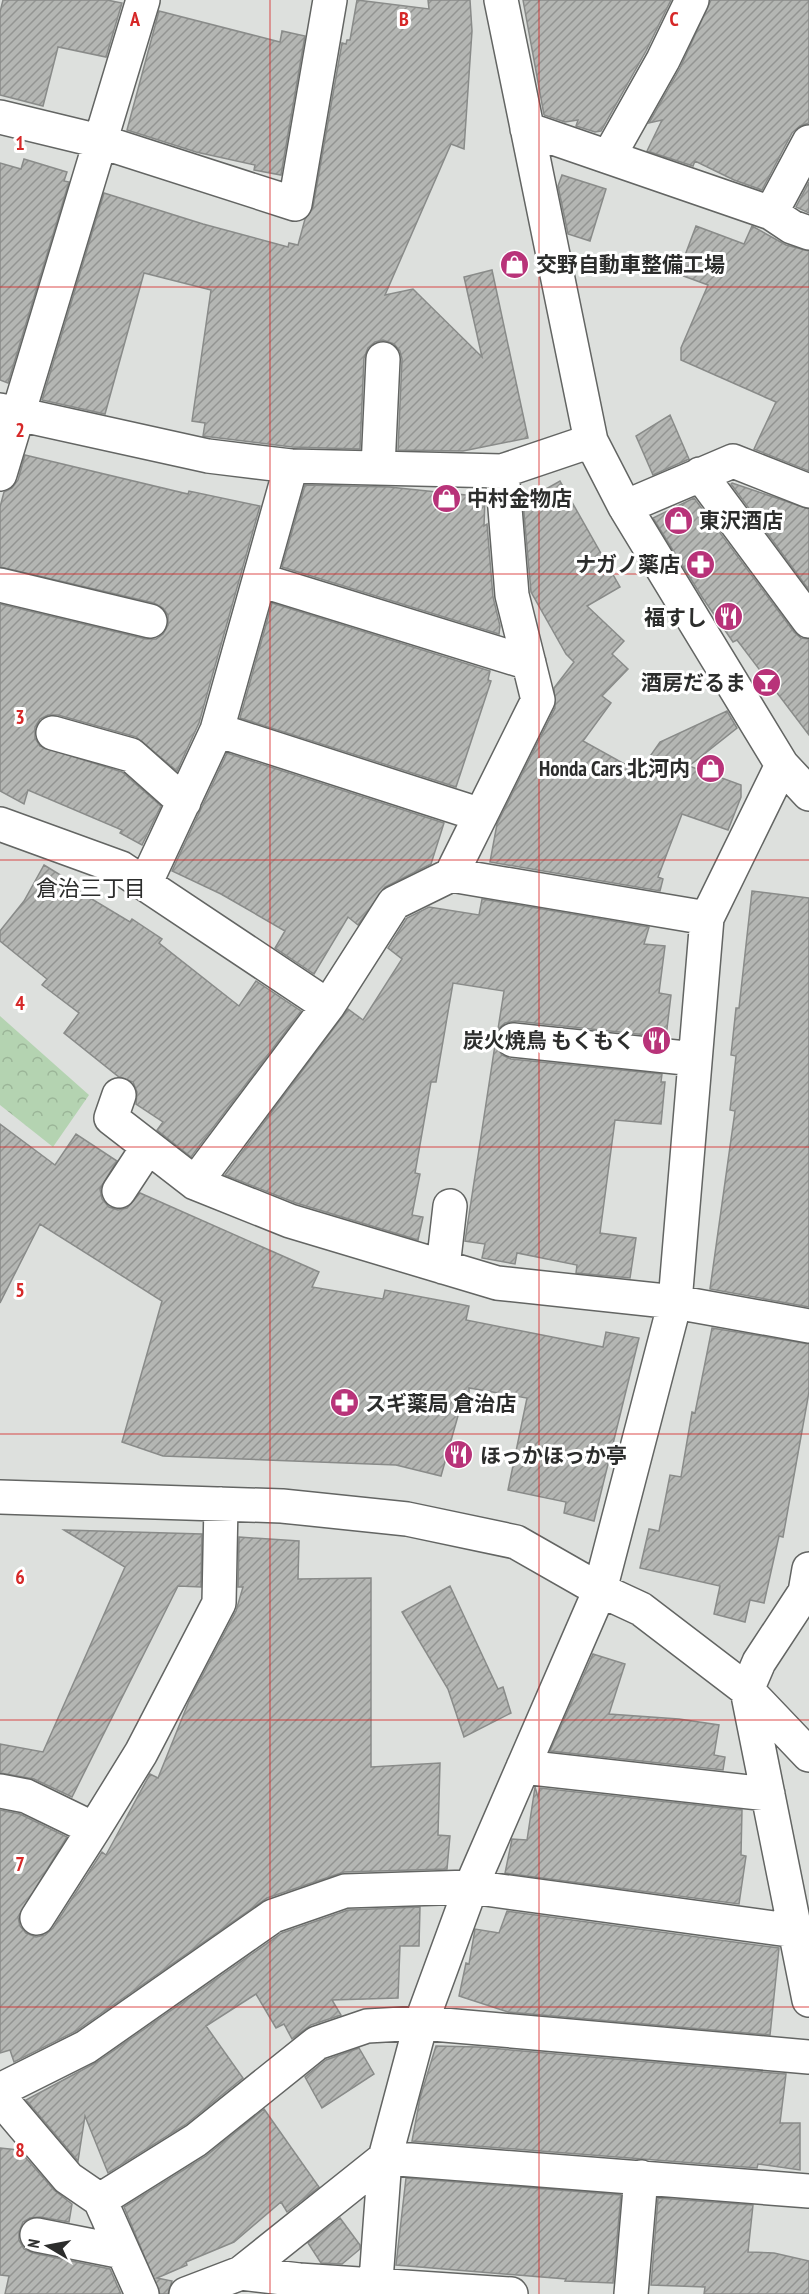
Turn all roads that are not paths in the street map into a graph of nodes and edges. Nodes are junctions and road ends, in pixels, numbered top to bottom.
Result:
1 (143, 0) edge
2 (330, 0) edge
3 (501, 0) edge
4 (692, 0) edge
5 (0, 117) edge
6 (527, 129) junction
7 (99, 141) junction
8 (809, 142) edge
9 (609, 156) junction
10 (771, 213) junction
11 (809, 232) edge
12 (383, 359) dead end
13 (10, 413) edge
14 (591, 441) junction
15 (291, 466) junction
16 (378, 468) junction
17 (502, 471) junction
18 (0, 474) edge
19 (700, 474) junction
20 (809, 491) edge
21 (625, 507) junction
22 (260, 580) junction
23 (0, 585) edge
24 (150, 621) dead end
25 (809, 621) edge
26 (529, 663) junction
27 (218, 730) junction
28 (53, 733) dead end
29 (782, 765) junction
30 (809, 794) edge
31 (184, 802) junction
32 (481, 815) junction
33 (0, 824) edge
34 (451, 874) junction
35 (145, 884) junction
36 (706, 918) junction
37 (328, 1006) junction
38 (513, 1040) dead end
39 (695, 1059) junction
40 (118, 1095) dead end
41 (148, 1148) junction
42 (195, 1183) junction
43 (119, 1191) dead end
44 (450, 1206) dead end
45 (443, 1267) junction
46 (675, 1302) junction
47 (809, 1326) edge
48 (0, 1497) edge
49 (221, 1504) junction
50 (809, 1569) edge
51 (600, 1590) junction
52 (747, 1690) junction
53 (809, 1755) edge
54 (523, 1767) junction
55 (0, 1791) edge
56 (768, 1794) junction
57 (94, 1829) junction
58 (471, 1887) junction
59 (37, 1918) dead end
60 (796, 1931) junction
61 (809, 2000) edge
62 (421, 2023) junction
63 (809, 2057) edge
64 (0, 2091) edge
65 (0, 2098) edge
66 (385, 2158) junction
67 (641, 2176) junction
68 (809, 2191) edge
69 (100, 2200) junction
70 (37, 2235) dead end
71 (123, 2252) junction
72 (241, 2273) junction
73 (375, 2289) edge
74 (142, 2294) edge
75 (186, 2294) edge
76 (511, 2294) edge
77 (630, 2294) edge

1 - 7 street
2 - 7 street
3 - 6 street
4 - 9 street
5 - 7 street
6 - 9 street
6 - 14 street
7 - 13 street
8 - 10 street
9 - 10 street
10 - 11 street
12 - 16 street
13 - 15 street
13 - 18 street
14 - 17 street
14 - 21 street
15 - 16 street
15 - 22 street
16 - 17 street
17 - 26 street
19 - 20 street
19 - 21 street
19 - 25 street
21 - 29 street
22 - 26 street
22 - 27 street
23 - 24 street
26 - 32 street
27 - 31 street
27 - 32 street
28 - 31 street
29 - 30 street
29 - 36 street
31 - 35 street
32 - 34 street
33 - 35 street
34 - 36 street
34 - 37 street
35 - 37 street
36 - 39 street
37 - 42 street
38 - 39 street
39 - 46 street
40 - 41 street
41 - 42 street
41 - 43 street
42 - 45 street
44 - 45 street
45 - 46 street
46 - 47 street
46 - 51 street
48 - 49 street
49 - 51 street
49 - 57 street
50 - 52 street
51 - 52 street
51 - 54 street
52 - 53 street
52 - 56 street
54 - 56 street
54 - 58 street
55 - 57 street
56 - 60 street
57 - 59 street
58 - 60 street
58 - 62 street
58 - 64 street
60 - 61 street
62 - 63 street
62 - 66 street
62 - 69 street
65 - 69 street
66 - 67 street
66 - 72 street
66 - 73 street
67 - 68 street
67 - 77 street
69 - 71 street
70 - 71 street
71 - 74 street
72 - 73 street
72 - 75 street
73 - 76 street

